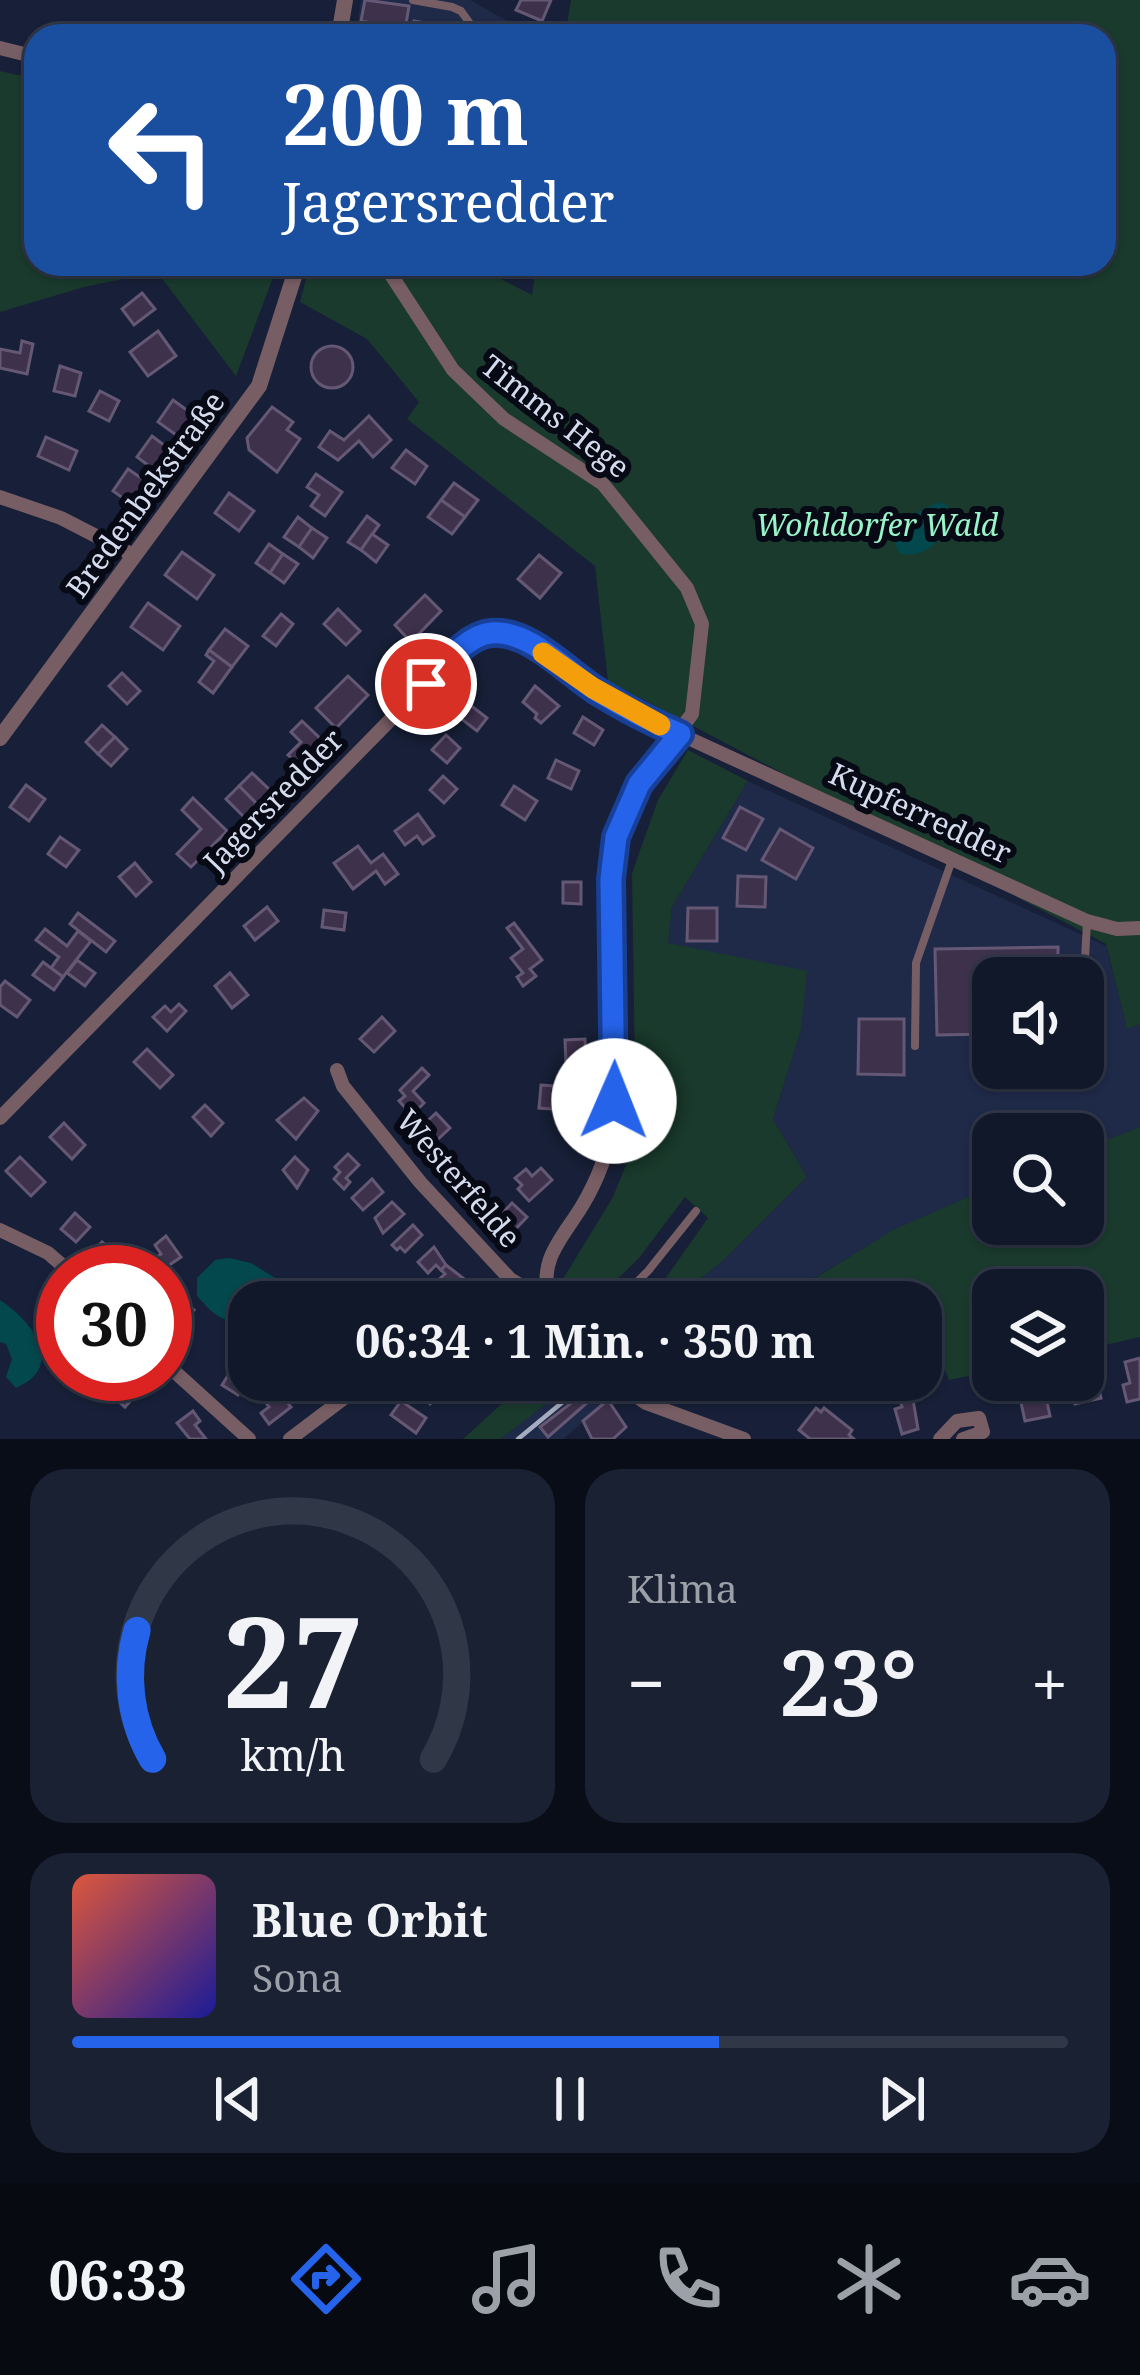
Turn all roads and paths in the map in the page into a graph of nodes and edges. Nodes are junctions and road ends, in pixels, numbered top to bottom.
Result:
1 (412, 0) edge
2 (470, 24) edge
3 (294, 276) edge
4 (392, 276) edge
5 (0, 497) edge
6 (135, 556) junction
7 (680, 734) junction
8 (0, 738) edge
9 (953, 859) junction
10 (1087, 920) junction
11 (1140, 928) edge
12 (1085, 957) edge
13 (915, 1046) dead end
14 (337, 1070) dead end
15 (0, 1118) edge
16 (696, 1211) dead end
17 (0, 1230) edge
18 (36, 1247) edge
19 (511, 1279) junction
20 (508, 1281) edge
21 (514, 1281) edge
22 (548, 1281) edge
23 (638, 1281) edge
24 (192, 1387) edge
25 (339, 1401) edge
26 (644, 1401) edge
27 (249, 1439) edge
28 (290, 1439) edge
29 (744, 1439) edge
30 (940, 1439) edge
31 (963, 1439) edge

1 - 2 lane
3 - 6 street, Bredenbekstraße
4 - 7 street, Timms Hege
5 - 6 street
6 - 8 street, Bredenbekstraße
7 - 9 street, Kupferredder
7 - 15 street, Jagersredder
7 - 22 street, Timms Hege
9 - 10 street, Kupferredder
9 - 13 lane
10 - 11 street, Kupferredder
10 - 12 lane
14 - 19 street, Westerfelde
16 - 23 lane
17 - 18 street
19 - 20 lane
19 - 21 street, Westerfelde
24 - 27 street
25 - 28 street
26 - 29 street
30 - 31 street

